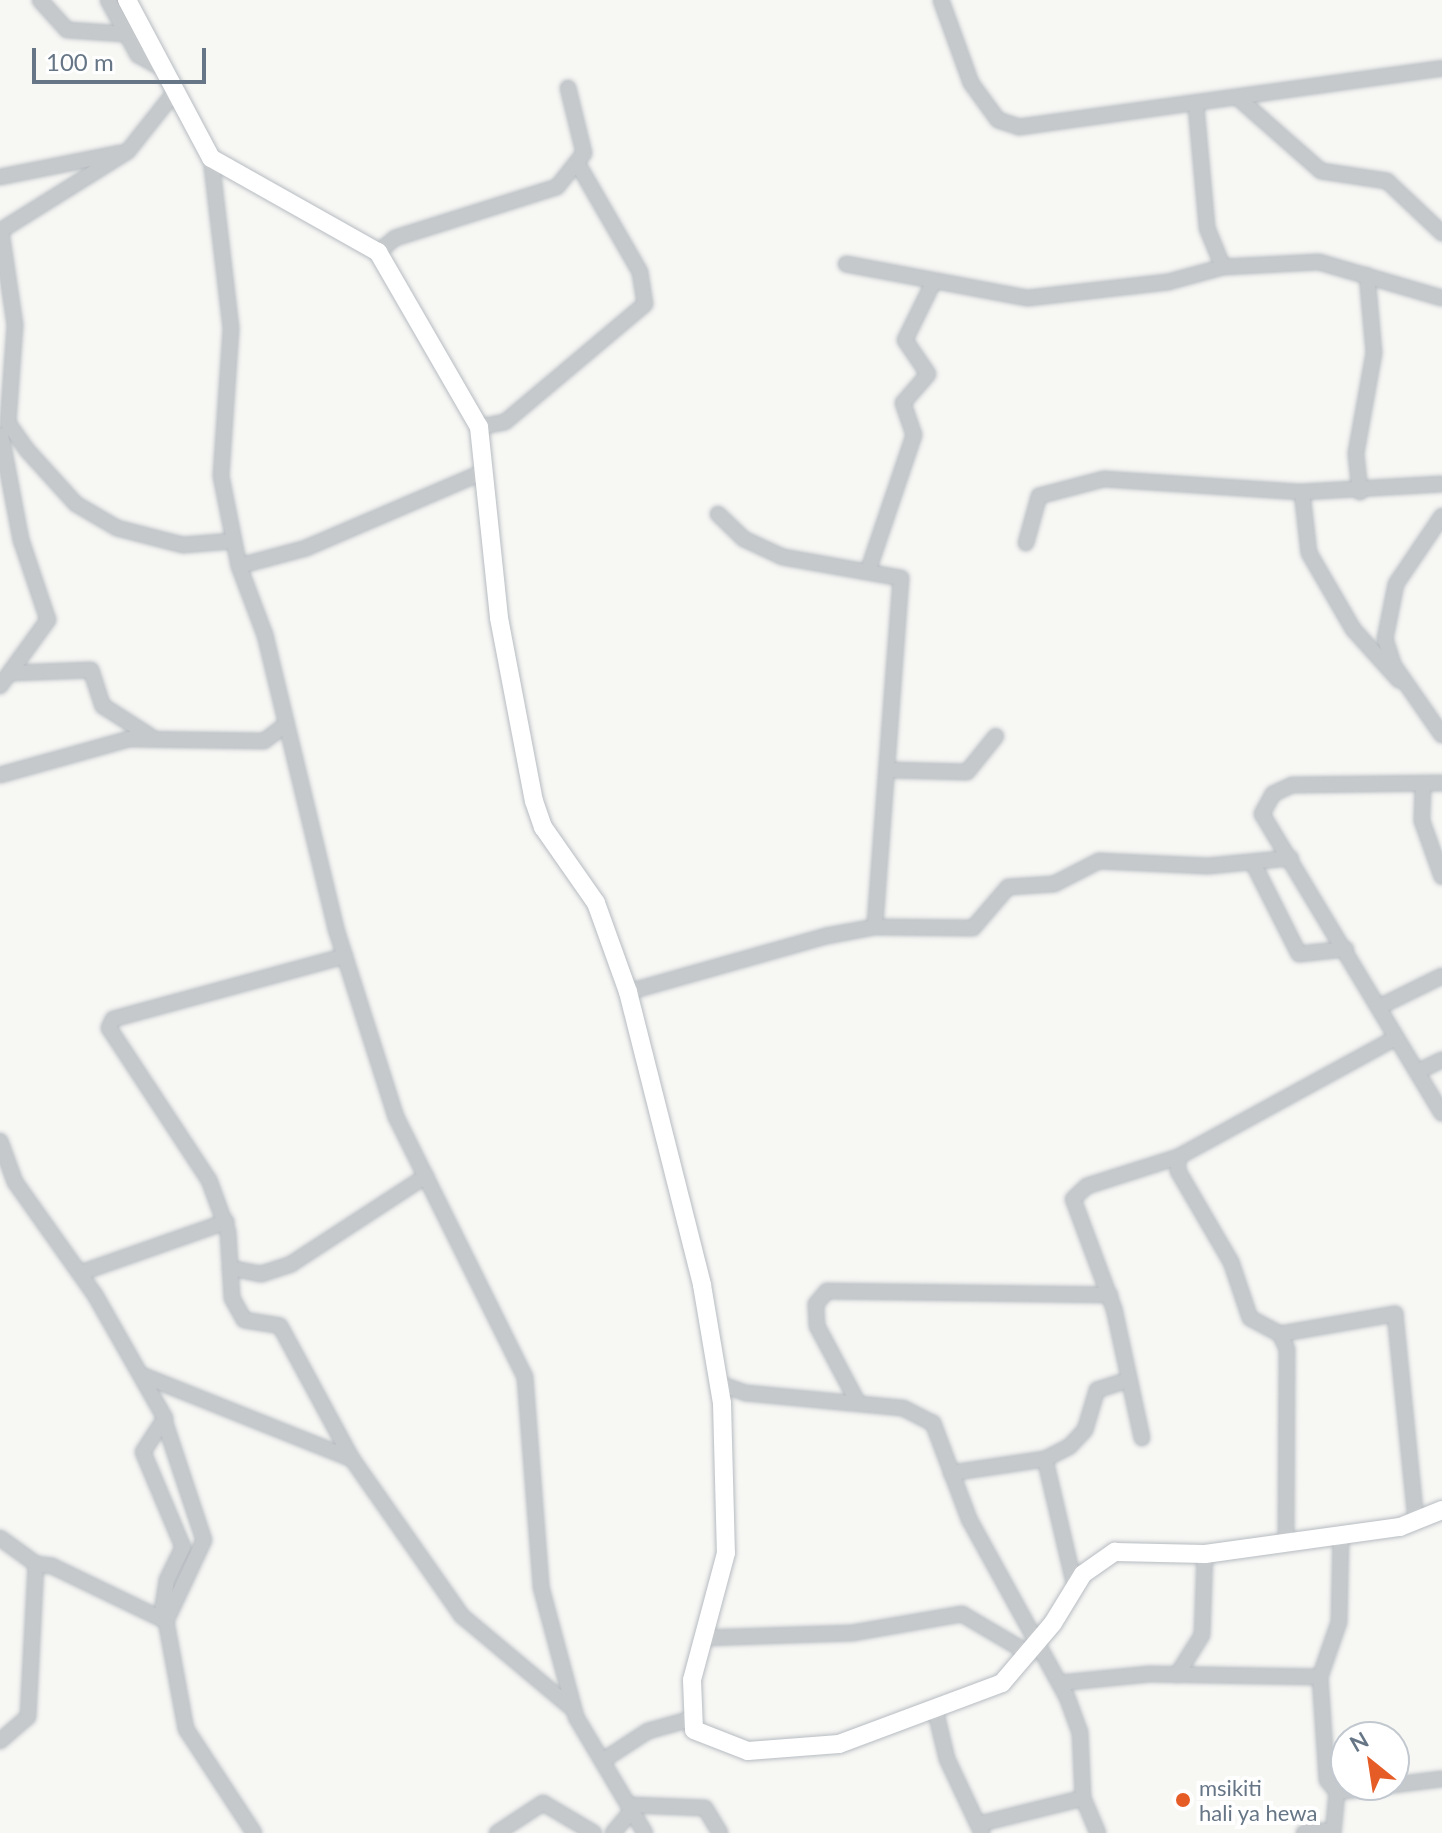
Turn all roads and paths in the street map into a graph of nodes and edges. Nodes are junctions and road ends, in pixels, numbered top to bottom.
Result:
1 (40, 0) edge
2 (108, 0) edge
3 (127, 0) edge
4 (941, 0) edge
5 (126, 34) junction
6 (161, 68) junction
7 (1442, 68) edge
8 (568, 88) dead end
9 (174, 93) junction
10 (1237, 97) junction
11 (1196, 106) junction
12 (128, 151) junction
13 (211, 158) junction
14 (578, 164) junction
15 (0, 177) edge
16 (0, 231) edge
17 (1442, 233) edge
18 (378, 252) junction
19 (846, 264) dead end
20 (1223, 267) junction
21 (1367, 275) junction
22 (934, 281) junction
23 (1442, 298) edge
24 (479, 427) junction
25 (5, 433) edge
26 (481, 473) junction
27 (1442, 484) edge
28 (1302, 492) junction
29 (1360, 492) junction
30 (718, 514) dead end
31 (1442, 516) edge
32 (233, 541) junction
33 (1026, 543) dead end
34 (239, 566) junction
35 (868, 571) junction
36 (12, 673) junction
37 (1406, 685) junction
38 (0, 686) edge
39 (285, 725) junction
40 (1442, 735) edge
41 (151, 736) junction
42 (996, 736) dead end
43 (890, 770) junction
44 (0, 775) edge
45 (1442, 783) edge
46 (1423, 787) junction
47 (1291, 858) junction
48 (1253, 863) junction
49 (1442, 877) edge
50 (875, 927) junction
51 (1346, 949) junction
52 (345, 956) junction
53 (1442, 976) edge
54 (628, 992) junction
55 (1379, 1007) junction
56 (1395, 1038) junction
57 (1442, 1060) edge
58 (1417, 1072) junction
59 (1442, 1113) edge
60 (0, 1141) edge
61 (1178, 1157) junction
62 (426, 1176) junction
63 (226, 1222) junction
64 (230, 1268) junction
65 (80, 1273) junction
66 (1110, 1295) junction
67 (1280, 1334) junction
68 (142, 1375) junction
69 (1128, 1380) junction
70 (718, 1383) junction
71 (858, 1403) junction
72 (165, 1423) junction
73 (1142, 1438) dead end
74 (352, 1459) junction
75 (1045, 1459) junction
76 (951, 1473) junction
77 (1442, 1510) edge
78 (1416, 1522) junction
79 (1341, 1534) junction
80 (0, 1538) edge
81 (1286, 1540) junction
82 (1205, 1554) junction
83 (36, 1564) junction
84 (1075, 1587) junction
85 (163, 1619) junction
86 (703, 1638) junction
87 (1032, 1651) junction
88 (1177, 1675) junction
89 (1320, 1677) junction
90 (1060, 1683) junction
91 (573, 1709) junction
92 (935, 1709) junction
93 (688, 1720) junction
94 (0, 1741) edge
95 (605, 1759) junction
96 (1442, 1779) edge
97 (1330, 1782) edge
98 (1410, 1783) edge
99 (1083, 1798) junction
100 (1336, 1801) edge
101 (632, 1807) junction
102 (981, 1828) edge
103 (1333, 1832) edge
104 (254, 1833) edge
105 (497, 1833) edge
106 (594, 1833) edge
107 (613, 1833) edge
108 (645, 1833) edge
109 (720, 1833) edge
110 (1098, 1833) edge
111 (1304, 1833) edge

1 - 5 street
2 - 5 street
3 - 6 street
4 - 11 street
5 - 6 street
6 - 9 street
7 - 10 street
8 - 14 street
9 - 12 street
9 - 13 street
10 - 11 street
10 - 17 street
11 - 20 street
12 - 15 street
12 - 16 street
13 - 18 street
13 - 32 street
14 - 18 street
14 - 24 street
16 - 25 street
18 - 24 street
19 - 22 street
20 - 21 street
20 - 22 street
21 - 23 street
21 - 29 street
22 - 35 street
24 - 26 street
25 - 32 street
25 - 36 street
26 - 34 street
26 - 54 street
27 - 29 street
28 - 29 street
28 - 33 street
28 - 37 street
30 - 35 street
31 - 37 street
32 - 34 street
34 - 39 street
35 - 43 street
36 - 38 street
36 - 41 street
37 - 40 street
39 - 41 street
39 - 52 street
41 - 44 street
42 - 43 street
43 - 50 street
45 - 46 street
46 - 47 street
46 - 49 street
47 - 48 street
47 - 51 street
48 - 50 street
48 - 51 street
50 - 54 street
51 - 55 street
52 - 62 street
52 - 63 street
53 - 55 street
54 - 70 street
55 - 56 street
56 - 58 street
56 - 61 street
57 - 58 street
58 - 59 street
60 - 65 street
61 - 66 street
61 - 67 street
62 - 64 street
62 - 91 street
63 - 64 street
63 - 65 street
64 - 74 street
65 - 68 street
66 - 69 street
66 - 71 street
67 - 78 street
67 - 81 street
68 - 72 street
68 - 74 street
69 - 73 street
69 - 75 street
70 - 71 street
70 - 86 street
71 - 76 street
72 - 85 street
72 - 85 street
74 - 91 street
75 - 76 street
75 - 84 street
76 - 87 street
77 - 78 street
78 - 79 street
79 - 81 street
79 - 89 street
80 - 83 street
81 - 82 street
82 - 84 street
82 - 88 street
83 - 85 street
83 - 94 street
84 - 87 street
85 - 104 street
86 - 87 street
86 - 93 street
87 - 90 street
87 - 92 street
88 - 89 street
88 - 90 street
89 - 97 street
90 - 99 street
91 - 95 street
92 - 93 street
92 - 102 street
93 - 95 street
95 - 101 street
96 - 98 street
99 - 102 street
99 - 110 street
100 - 103 street
101 - 107 street
101 - 108 street
101 - 109 street
103 - 111 street
105 - 106 street

